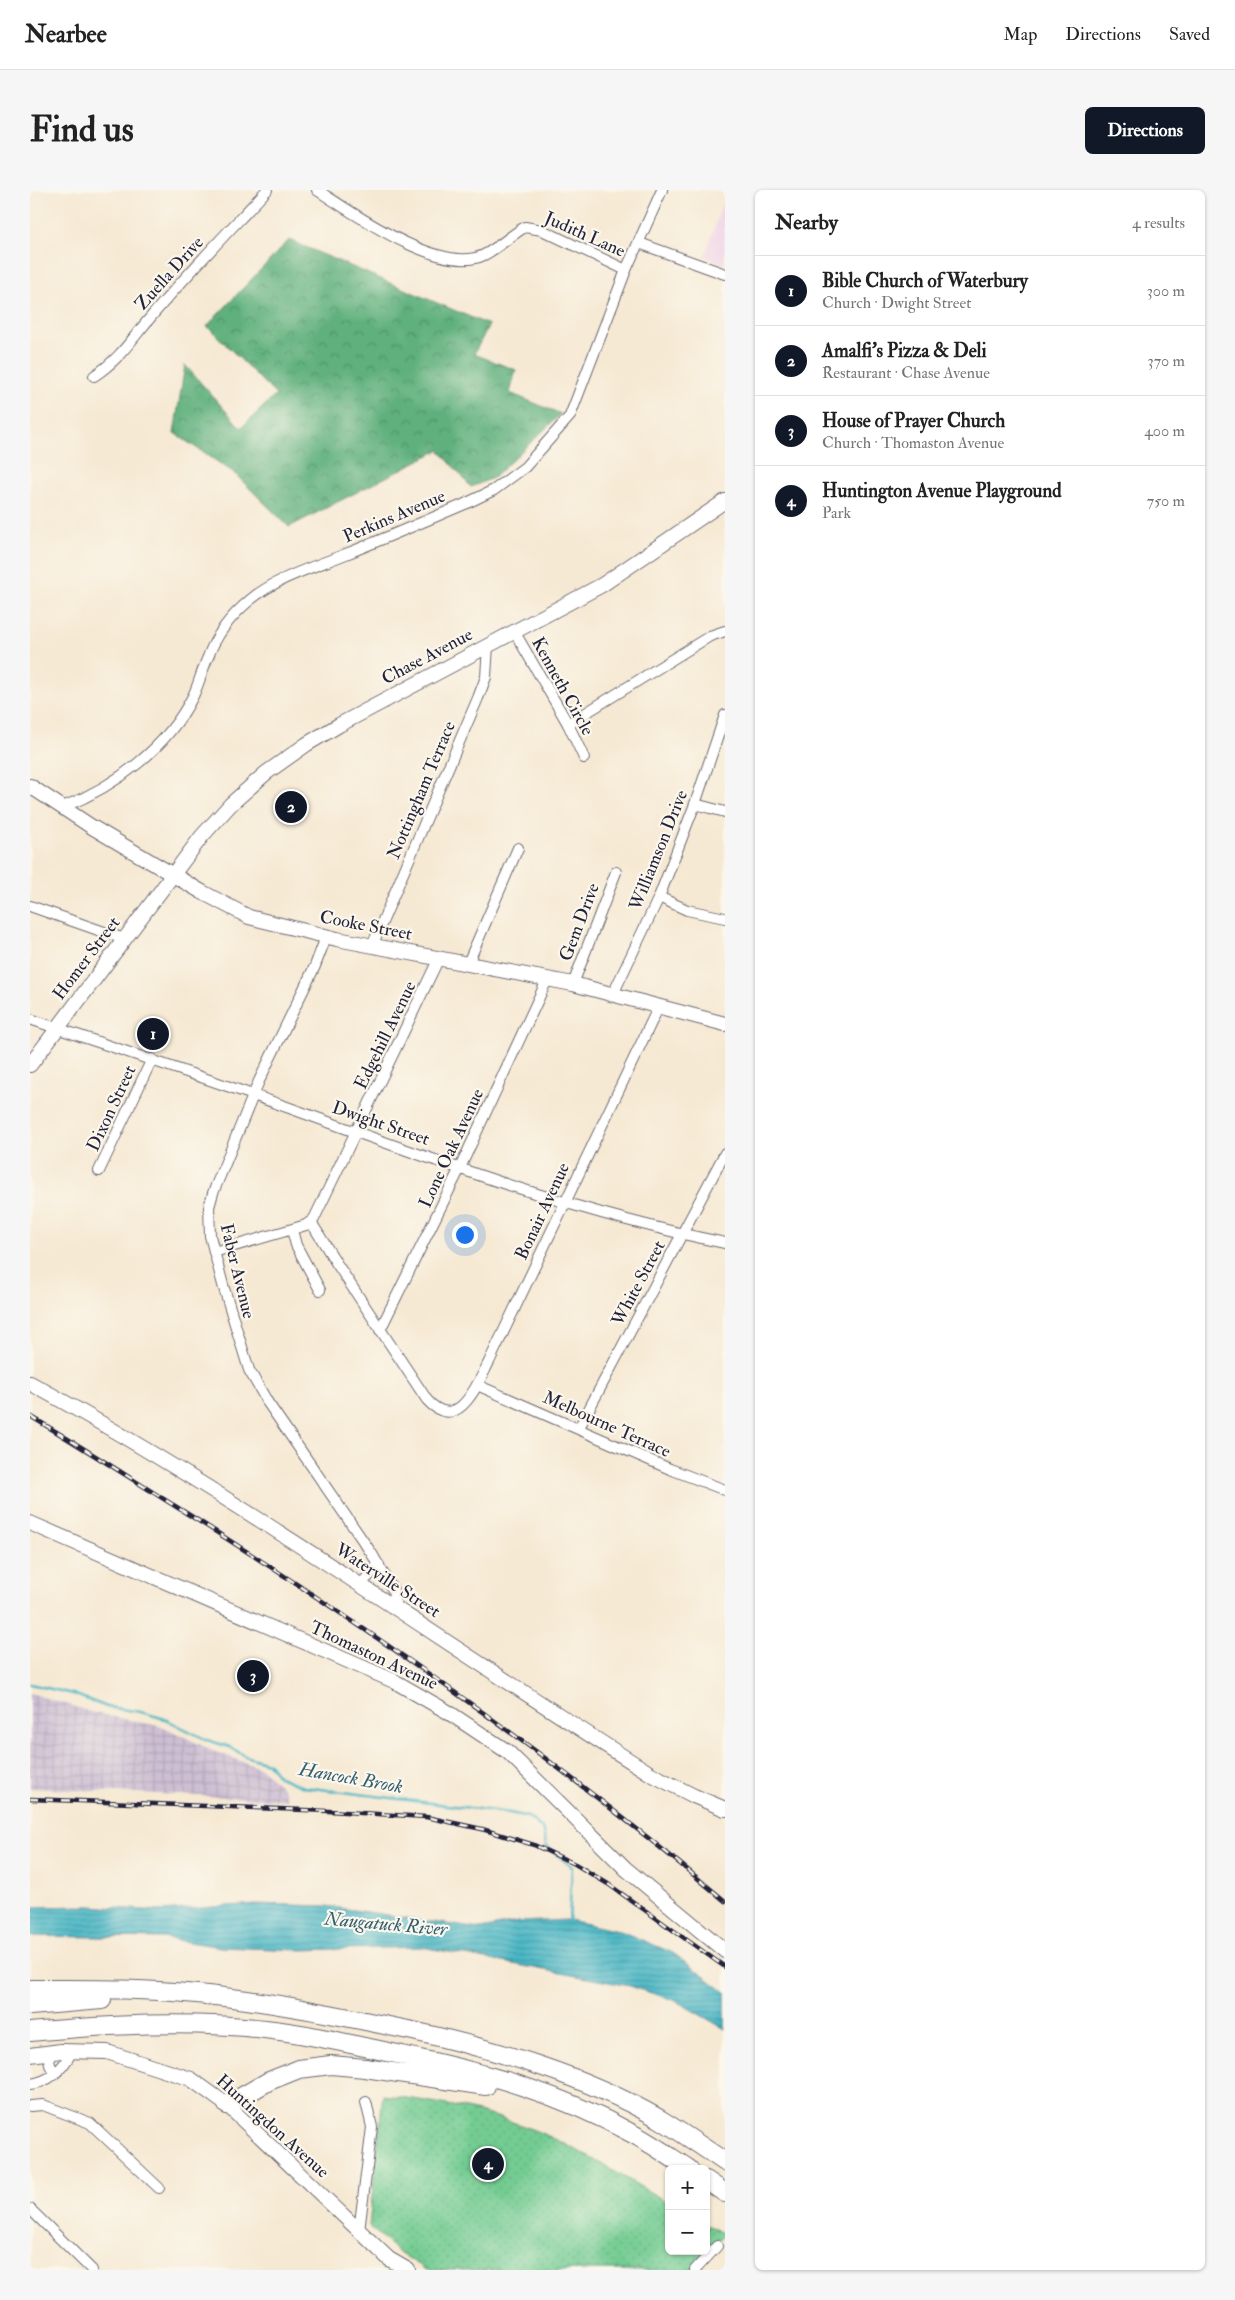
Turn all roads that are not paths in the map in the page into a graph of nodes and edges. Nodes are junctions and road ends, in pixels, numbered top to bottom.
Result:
1 (267, 190) edge
2 (317, 190) edge
3 (662, 190) edge
4 (639, 243) junction
5 (626, 270) junction
6 (725, 274) edge
7 (94, 376) dead end
8 (725, 501) edge
9 (514, 631) junction
10 (725, 631) edge
11 (488, 645) junction
12 (725, 715) edge
13 (568, 724) junction
14 (584, 758) dead end
15 (30, 786) edge
16 (695, 804) junction
17 (63, 807) junction
18 (725, 812) edge
19 (518, 848) dead end
20 (616, 872) dead end
21 (171, 874) junction
22 (659, 897) junction
23 (30, 906) edge
24 (725, 918) edge
25 (326, 937) junction
26 (124, 939) junction
27 (372, 946) junction
28 (439, 958) junction
29 (468, 963) junction
30 (548, 978) junction
31 (573, 984) junction
32 (613, 994) junction
33 (659, 1006) junction
34 (30, 1019) edge
35 (725, 1024) edge
36 (57, 1028) junction
37 (152, 1059) junction
38 (30, 1065) edge
39 (253, 1095) junction
40 (357, 1132) junction
41 (725, 1153) edge
42 (460, 1168) junction
43 (99, 1171) dead end
44 (564, 1202) junction
45 (311, 1222) junction
46 (292, 1230) junction
47 (682, 1234) junction
48 (725, 1243) edge
49 (214, 1252) junction
50 (320, 1290) dead end
51 (380, 1330) junction
52 (30, 1383) edge
53 (477, 1385) junction
54 (579, 1428) junction
55 (725, 1490) edge
56 (30, 1523) edge
57 (379, 1566) junction
58 (361, 1584) junction
59 (396, 1607) junction
60 (725, 1809) edge
61 (725, 1951) edge
62 (30, 1989) edge
63 (265, 2004) junction
64 (30, 2006) edge
65 (30, 2032) edge
66 (72, 2051) junction
67 (48, 2053) junction
68 (30, 2055) edge
69 (54, 2072) junction
70 (30, 2084) edge
71 (366, 2102) dead end
72 (227, 2105) junction
73 (30, 2106) edge
74 (725, 2162) edge
75 (680, 2165) edge
76 (682, 2165) edge
77 (710, 2183) edge
78 (159, 2188) dead end
79 (725, 2193) edge
80 (30, 2209) edge
81 (359, 2232) junction
82 (717, 2246) dead end
83 (92, 2270) edge
84 (408, 2270) edge
85 (695, 2270) edge

1 - 7 street, Zuella Drive
2 - 5 street, Judith Lane
3 - 4 street, Perkins Avenue
4 - 5 street, Perkins Avenue
4 - 6 street
5 - 17 street, Perkins Avenue
8 - 9 main road, Chase Avenue
9 - 11 main road, Chase Avenue
9 - 13 street, Kenneth Circle
10 - 13 street
11 - 21 main road, Chase Avenue
11 - 27 street, Nottingham Terrace
12 - 16 street, Williamson Drive
13 - 14 street, Kenneth Circle
15 - 17 main road, Cooke Street
16 - 18 street
16 - 22 street, Williamson Drive
17 - 21 main road, Cooke Street
19 - 29 street
20 - 31 street, Gem Drive
21 - 25 main road, Cooke Street
21 - 26 main road, Homer Street
22 - 24 street
22 - 32 street, Williamson Drive
23 - 26 street
25 - 27 main road, Cooke Street
25 - 39 street, Faber Avenue
26 - 36 main road, Homer Street
27 - 28 main road, Cooke Street
28 - 29 main road, Cooke Street
28 - 40 street, Edgehill Avenue
29 - 30 main road, Cooke Street
30 - 31 main road, Cooke Street
30 - 42 street, Lone Oak Avenue
31 - 32 main road, Cooke Street
32 - 33 main road, Cooke Street
33 - 35 main road, Cooke Street
33 - 44 street, Bonair Avenue
34 - 36 street, Dwight Street
36 - 37 street, Dwight Street
36 - 38 main road, Homer Street
37 - 39 street, Dwight Street
37 - 43 street, Dixon Street
39 - 40 street, Dwight Street
39 - 49 street, Faber Avenue
40 - 42 street, Dwight Street
40 - 45 street, Edgehill Avenue
41 - 47 street, White Street
42 - 44 street, Dwight Street
42 - 51 street, Lone Oak Avenue
44 - 47 street, Dwight Street
44 - 53 street, Bonair Avenue
45 - 46 street
45 - 51 street
46 - 49 street
46 - 50 street
47 - 48 street, Dwight Street
47 - 54 street, White Street
49 - 57 street, Faber Avenue
51 - 53 street, Bonair Avenue
52 - 58 main road, Waterville Street
53 - 54 street, Melbourne Terrace
54 - 55 street, Melbourne Terrace
56 - 61 main road, Thomaston Avenue
57 - 58 street
57 - 59 street, Faber Avenue
58 - 59 main road, Waterville Street
59 - 60 main road, Waterville Street
62 - 63 highway
63 - 64 highway
63 - 74 highway
65 - 76 highway
66 - 67 main road, Huntingdon Avenue
66 - 69 street
66 - 72 main road, Huntingdon Avenue
67 - 68 main road, Huntingdon Avenue
67 - 69 street
69 - 70 street
71 - 81 street
72 - 75 highway
72 - 81 main road, Huntingdon Avenue
73 - 78 street
77 - 79 highway
80 - 83 street
81 - 84 main road, Huntingdon Avenue
82 - 85 street

